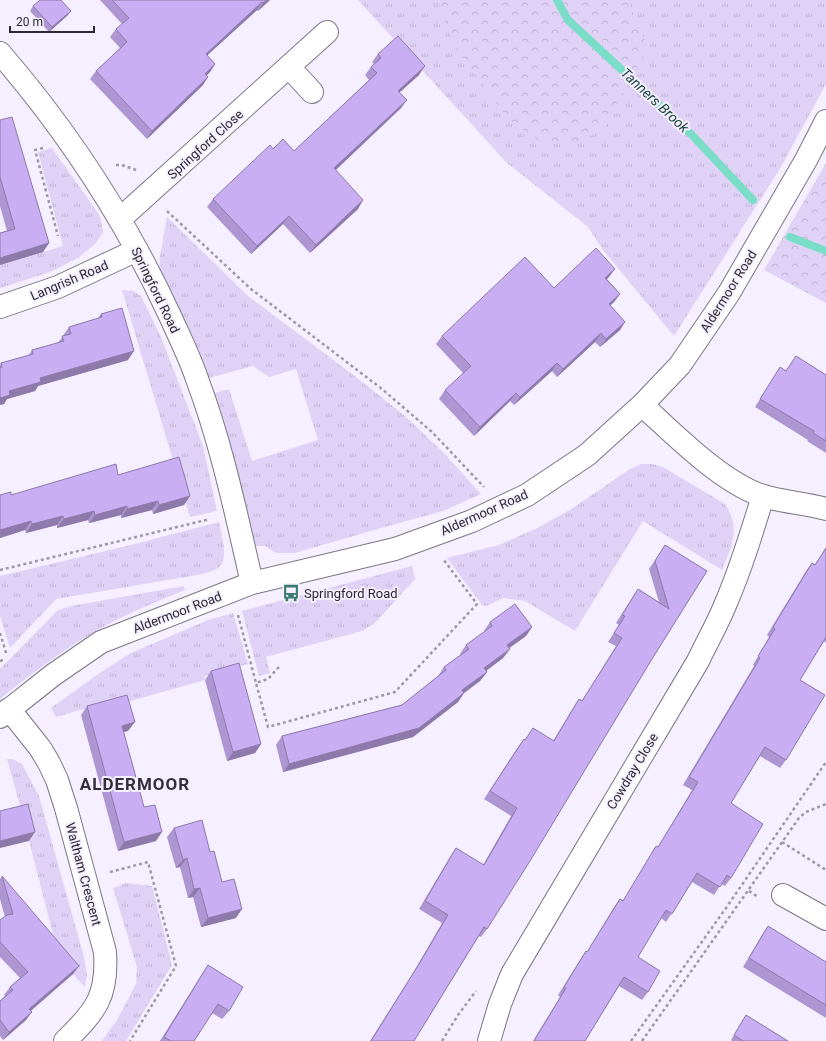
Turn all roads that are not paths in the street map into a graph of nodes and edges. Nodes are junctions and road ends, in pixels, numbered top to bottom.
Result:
1 (327, 32) dead end
2 (0, 53) edge
3 (289, 68) junction
4 (312, 92) dead end
5 (826, 122) edge
6 (120, 219) junction
7 (137, 250) junction
8 (0, 307) edge
9 (642, 405) junction
10 (763, 496) junction
11 (826, 509) edge
12 (252, 583) junction
13 (4, 713) edge
14 (783, 895) dead end
15 (826, 919) edge
16 (65, 1041) edge
17 (490, 1041) edge

1 - 3 street, Springford Close
2 - 6 street, Springford Road
3 - 4 street
3 - 6 street, Springford Close
5 - 9 street, Aldermoor Road
6 - 7 street, Springford Road
7 - 8 street, Langrish Road
7 - 12 street, Springford Road
9 - 10 street
9 - 12 street, Aldermoor Road
10 - 11 street
10 - 17 street, Cowdray Close
12 - 13 street, Aldermoor Road
13 - 16 street, Waltham Crescent
14 - 15 street

